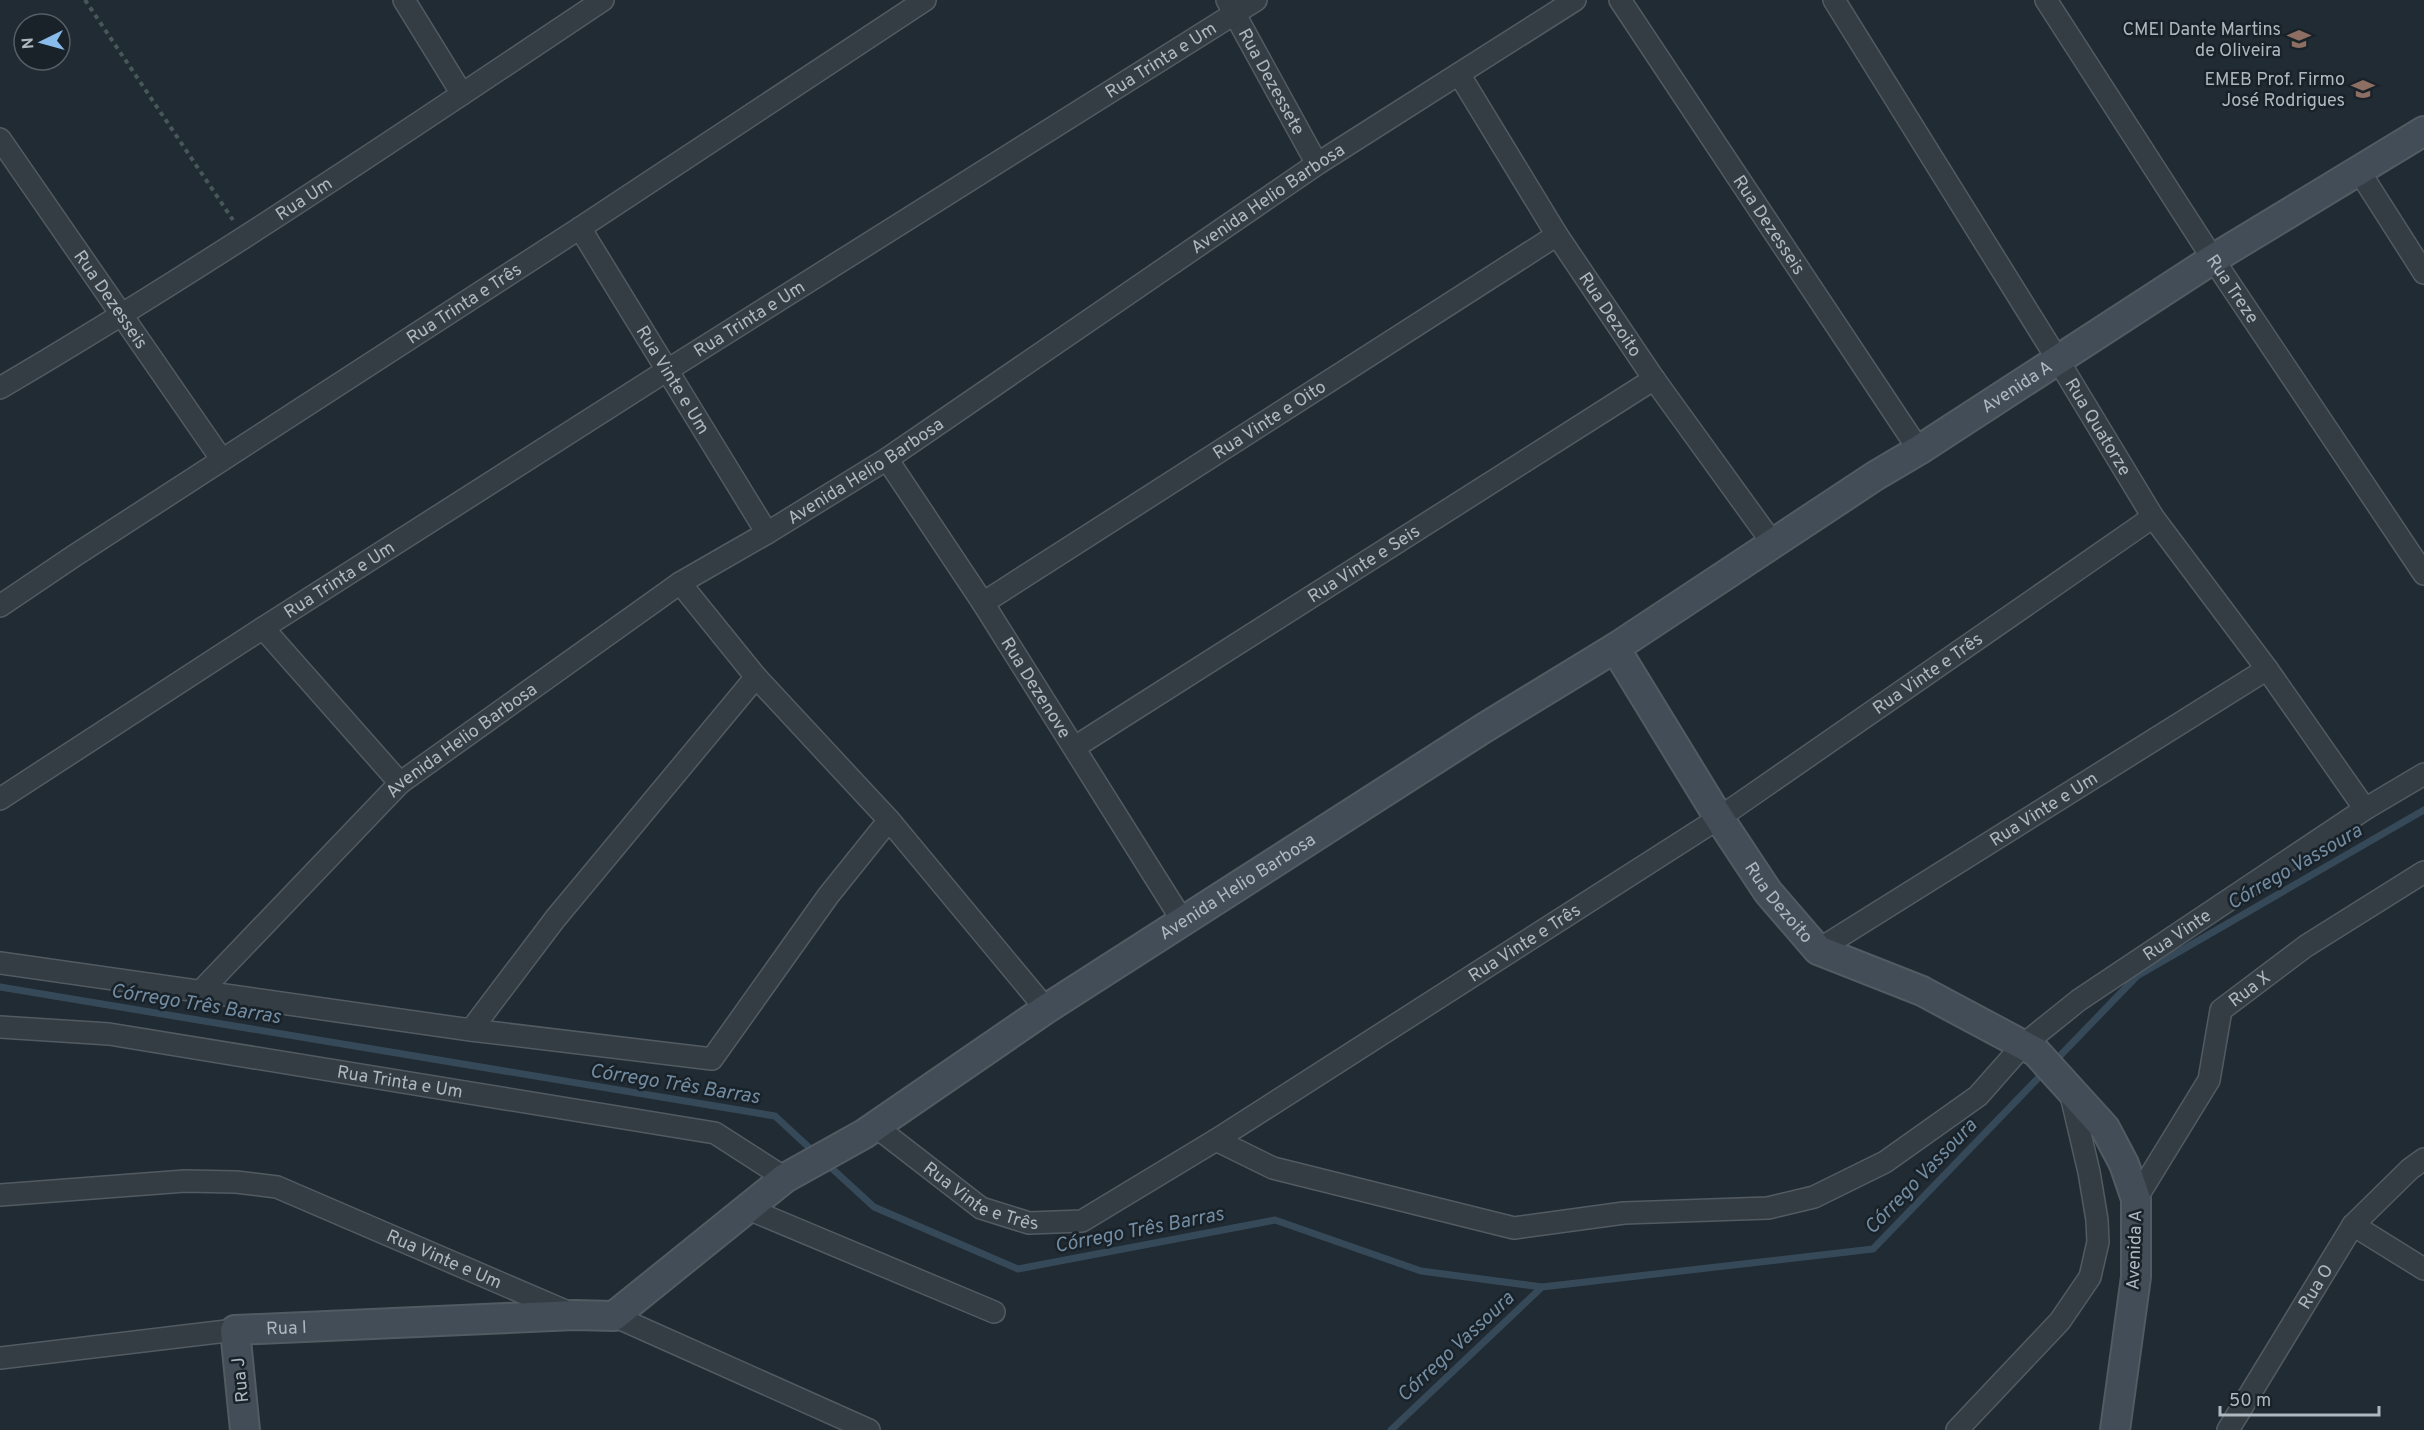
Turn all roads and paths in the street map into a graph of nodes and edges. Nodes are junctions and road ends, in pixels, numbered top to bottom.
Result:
1 (85, 0) edge
2 (404, 0) edge
3 (603, 0) edge
4 (925, 0) edge
5 (1256, 0) edge
6 (1575, 0) edge
7 (1620, 0) edge
8 (1834, 0) edge
9 (2046, 0) edge
10 (1231, 7) edge
11 (1459, 74) junction
12 (462, 94) junction
13 (2424, 130) edge
14 (0, 141) edge
15 (1317, 164) junction
16 (2359, 171) junction
17 (580, 228) junction
18 (1557, 235) junction
19 (246, 238) junction
20 (2213, 259) junction
21 (2424, 273) edge
22 (122, 316) junction
23 (2058, 360) junction
24 (666, 371) junction
25 (1654, 379) junction
26 (0, 388) edge
27 (1919, 450) junction
28 (887, 459) junction
29 (222, 460) junction
30 (2153, 517) junction
31 (766, 533) junction
32 (1774, 545) junction
33 (2424, 574) edge
34 (680, 583) junction
35 (983, 603) junction
36 (0, 606) edge
37 (263, 628) junction
38 (1615, 648) junction
39 (2267, 669) junction
40 (756, 677) junction
41 (1075, 747) junction
42 (2424, 774) edge
43 (400, 783) junction
44 (0, 799) edge
45 (2365, 808) junction
46 (1719, 818) junction
47 (890, 820) junction
48 (2424, 872) edge
49 (1182, 920) junction
50 (1818, 950) junction
51 (0, 963) edge
52 (200, 992) junction
53 (1046, 1009) junction
54 (0, 1027) edge
55 (471, 1030) junction
56 (2029, 1048) junction
57 (2070, 1090) junction
58 (870, 1130) junction
59 (1216, 1140) junction
60 (2424, 1159) edge
61 (797, 1172) junction
62 (0, 1195) edge
63 (2136, 1199) junction
64 (747, 1208) junction
65 (2353, 1225) junction
66 (2424, 1269) edge
67 (994, 1312) dead end
68 (574, 1315) junction
69 (614, 1316) junction
70 (235, 1330) junction
71 (0, 1358) edge
72 (245, 1430) edge
73 (866, 1430) edge
74 (1957, 1430) edge
75 (2115, 1430) edge
76 (2228, 1430) edge

1 - 19 path
2 - 12 street
3 - 12 street, Rua Um
4 - 17 street, Rua Trinta e Três
5 - 10 street, Rua Trinta e Um
6 - 11 street, Avenida Helio Barbosa
7 - 27 street, Rua Dezesseis
8 - 23 street, Rua Quatorze
9 - 20 street, Rua Treze
10 - 15 street, Rua Dezessete
10 - 24 street, Rua Trinta e Um
11 - 15 street, Avenida Helio Barbosa
11 - 18 street, Rua Dezoito
12 - 19 street, Rua Um
13 - 16 main road, Avenida A
14 - 22 street, Rua Dezesseis
15 - 28 street, Avenida Helio Barbosa
16 - 20 main road, Avenida A
16 - 21 street
17 - 24 street, Rua Vinte e Um
17 - 29 street, Rua Trinta e Três
18 - 25 street, Rua Dezoito
18 - 35 street, Rua Vinte e Oito
19 - 22 street, Rua Um
20 - 23 main road, Avenida A
20 - 33 street, Rua Treze
22 - 26 street, Rua Um
22 - 29 street, Rua Dezesseis
23 - 27 main road, Avenida A
23 - 30 street, Rua Quatorze
24 - 31 street, Rua Vinte e Um
24 - 37 street, Rua Trinta e Um
25 - 32 street, Rua Dezoito
25 - 41 street, Rua Vinte e Seis
27 - 32 main road, Avenida A
28 - 31 street, Avenida Helio Barbosa
28 - 35 street, Rua Dezenove
29 - 36 street, Rua Trinta e Três
30 - 39 street, Rua Quatorze
30 - 46 street, Rua Vinte e Três
31 - 34 street, Avenida Helio Barbosa
32 - 38 main road, Avenida A
34 - 40 street
34 - 43 street, Avenida Helio Barbosa
35 - 41 street, Rua Dezenove
37 - 43 street
37 - 44 street, Rua Trinta e Um
38 - 46 main road, Rua Dezoito
38 - 49 main road, Avenida Helio Barbosa
39 - 45 street, Rua Quatorze
39 - 50 street, Rua Vinte e Um
40 - 47 street
40 - 55 street
41 - 49 street, Rua Dezenove
42 - 45 street
43 - 52 street, Avenida Helio Barbosa
45 - 56 street, Rua Vinte
46 - 50 main road, Rua Dezoito
46 - 59 street, Rua Vinte e Três
47 - 53 street
47 - 55 street
48 - 63 street, Rua X
49 - 53 main road, Avenida Helio Barbosa
50 - 56 main road, Rua Dezoito
51 - 52 street
52 - 55 street
53 - 58 main road, Avenida Helio Barbosa
54 - 61 street, Rua Trinta e Um
56 - 57 main road, Rua Dezoito
56 - 59 street, Rua Vinte
57 - 63 main road, Avenida A
57 - 74 street
58 - 59 street, Rua Vinte e Três
58 - 61 main road, Avenida Helio Barbosa
60 - 65 street, Rua O
61 - 64 main road, Avenida Helio Barbosa
62 - 68 street, Rua Vinte e Um
63 - 75 main road, Avenida A
64 - 67 street
64 - 69 main road, Avenida Helio Barbosa
65 - 66 street
65 - 76 street, Rua O
68 - 69 main road, Rua Vinte e Um
68 - 70 main road, Rua I
69 - 73 street, Rua Vinte e Um
70 - 71 street, Rua I
70 - 72 main road, Rua J

